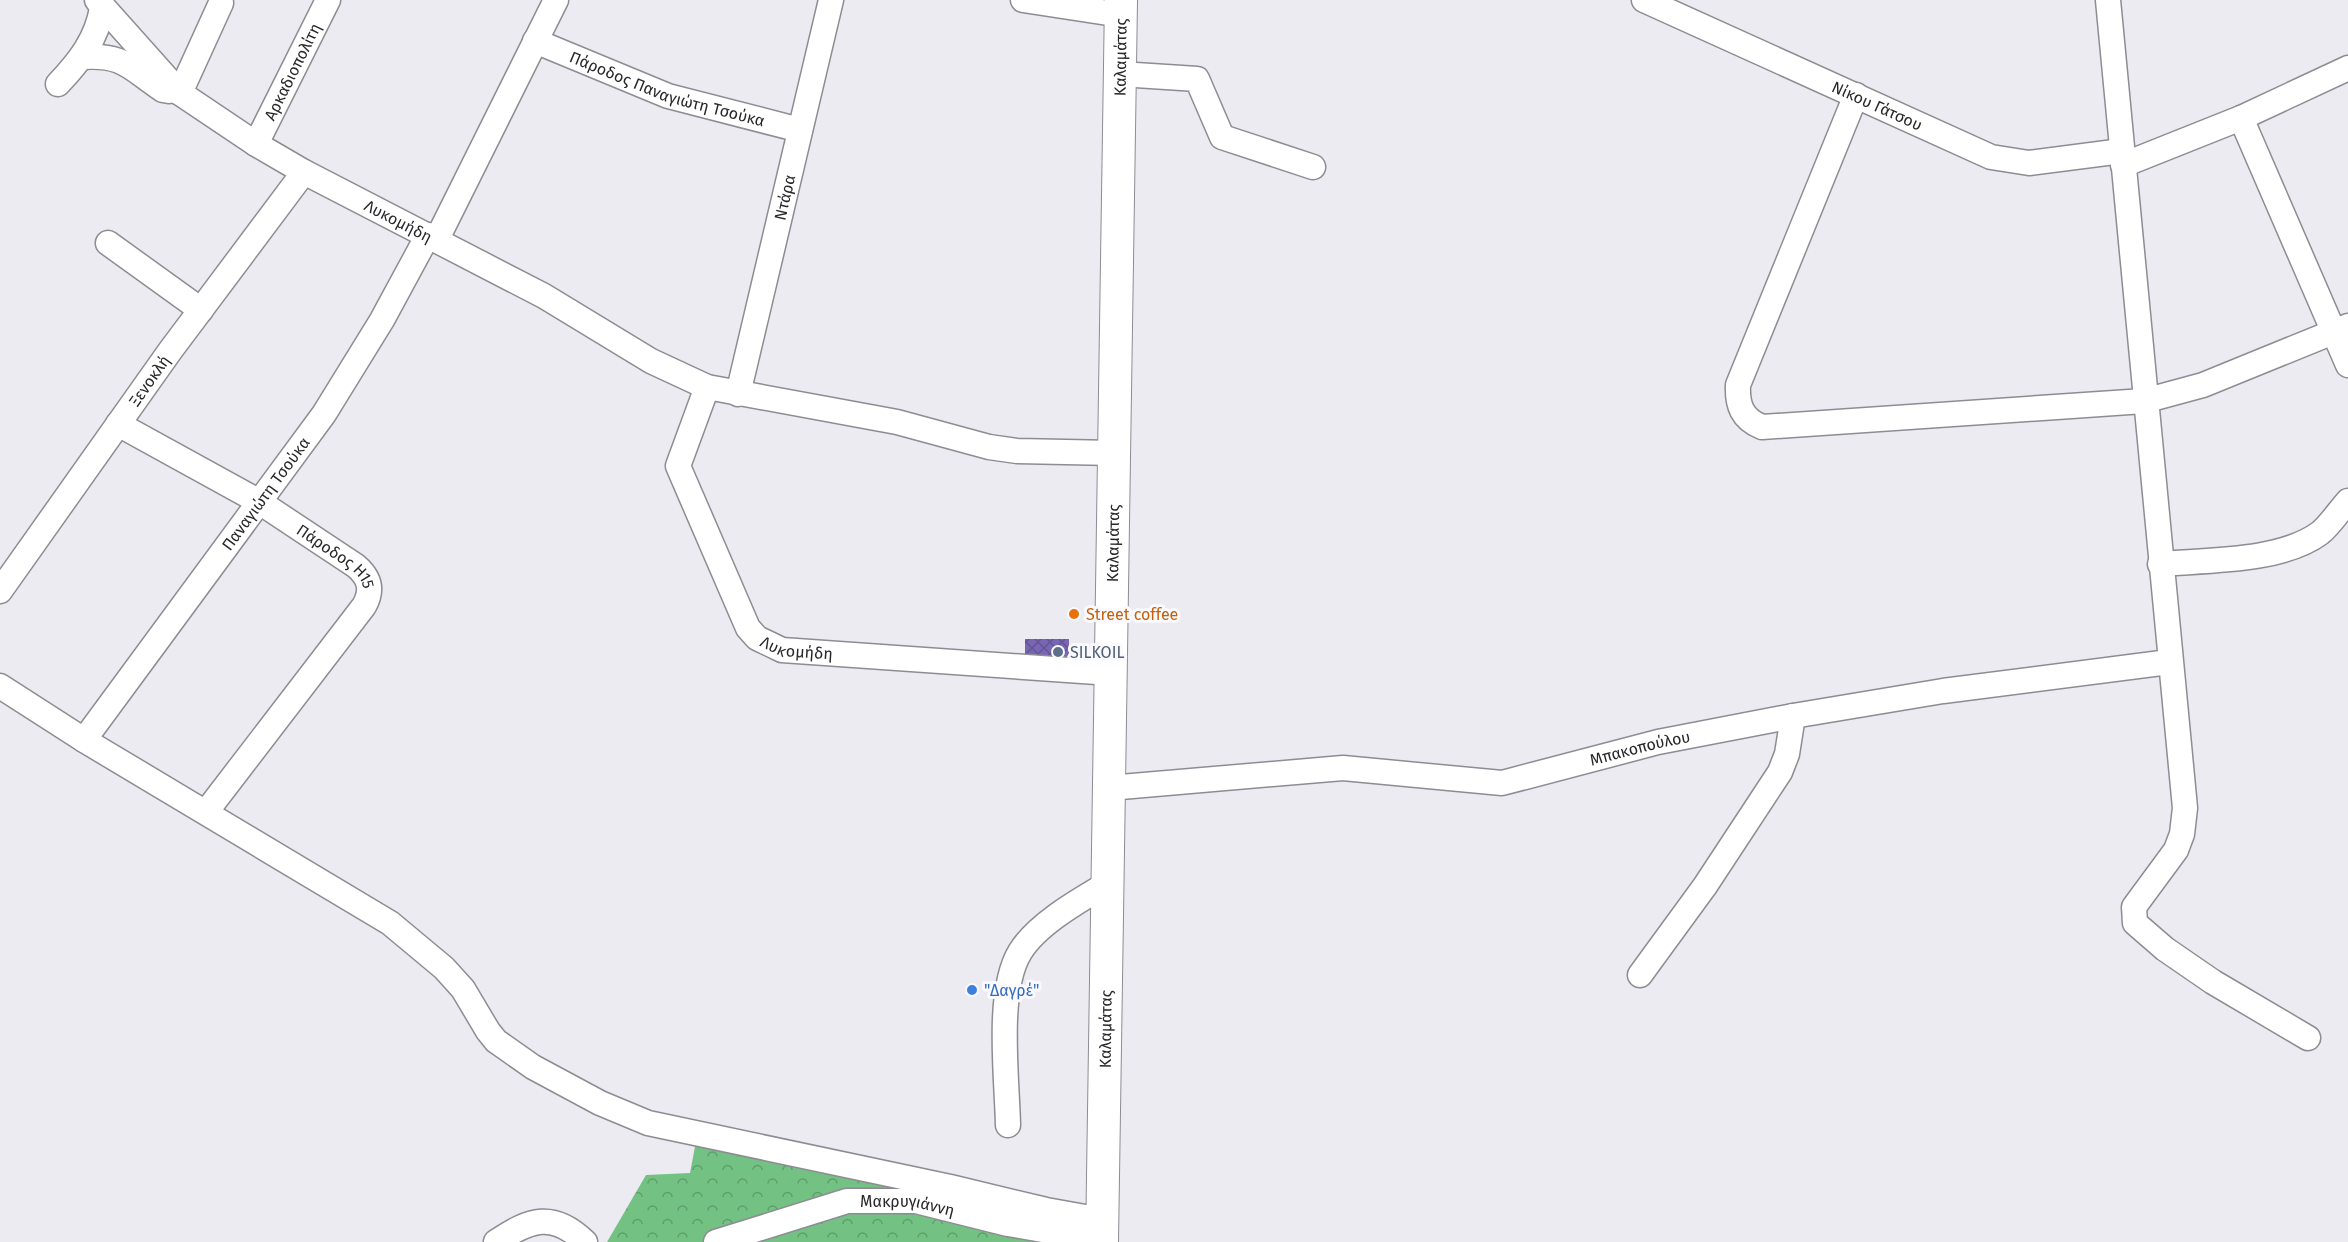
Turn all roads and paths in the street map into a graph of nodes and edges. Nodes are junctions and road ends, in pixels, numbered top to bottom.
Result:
1 (328, 0) edge
2 (555, 0) edge
3 (831, 0) edge
4 (1023, 0) edge
5 (1644, 0) edge
6 (2112, 1) edge
7 (221, 3) dead end
8 (99, 4) edge
9 (1121, 8) edge
10 (535, 41) junction
11 (82, 57) junction
12 (2348, 68) edge
13 (1120, 74) junction
14 (58, 84) dead end
15 (180, 93) junction
16 (1856, 95) junction
17 (2241, 118) junction
18 (800, 130) junction
19 (256, 144) junction
20 (2123, 158) junction
21 (1313, 166) dead end
22 (304, 172) junction
23 (433, 237) junction
24 (108, 243) dead end
25 (201, 310) junction
26 (2341, 328) edge
27 (2348, 366) edge
28 (707, 387) junction
29 (738, 394) junction
30 (2144, 401) junction
31 (118, 424) junction
32 (1114, 453) junction
33 (258, 501) junction
34 (2348, 501) edge
35 (2160, 564) junction
36 (0, 591) edge
37 (2169, 662) junction
38 (1111, 673) junction
39 (0, 686) edge
40 (1793, 716) junction
41 (84, 740) junction
42 (1109, 788) junction
43 (206, 812) junction
44 (1107, 884) junction
45 (1640, 975) dead end
46 (2308, 1038) dead end
47 (1008, 1125) dead end
48 (1102, 1233) edge
49 (496, 1242) edge
50 (585, 1242) edge
51 (716, 1242) edge

1 - 19 street, Αρκαδιοπολίτη
2 - 10 street, Παναγιώτη Τσούκα
3 - 18 street, Ντάρα
4 - 9 street
5 - 16 street, Νίκου Γάτσου
6 - 20 street
7 - 15 street
8 - 11 street
8 - 15 street
9 - 13 main road, Καλαμάτας
10 - 18 street, Πάροδος Παναγιώτη Τσούκα
10 - 23 street, Παναγιώτη Τσούκα
11 - 14 street
11 - 15 street
12 - 17 street, Νίκου Γάτσου
13 - 21 street
13 - 32 main road, Καλαμάτας
15 - 19 street, Λυκομήδη
16 - 20 street, Νίκου Γάτσου
16 - 30 street
17 - 20 street, Νίκου Γάτσου
17 - 26 street
18 - 29 street, Ντάρα
19 - 22 street, Λυκομήδη
20 - 30 street
22 - 23 street, Λυκομήδη
22 - 25 street, Ξενοκλή
23 - 28 street, Λυκομήδη
23 - 33 street, Παναγιώτη Τσούκα
24 - 25 street
25 - 31 street, Ξενοκλή
26 - 27 street
26 - 30 street
28 - 29 street, Λυκομήδη
28 - 38 street, Λυκομήδη
29 - 32 street, Λυκομήδη
30 - 35 street
31 - 33 street, Πάροδος Η15
31 - 36 street, Ξενοκλή
32 - 38 main road, Καλαμάτας
33 - 41 street, Παναγιώτη Τσούκα
33 - 43 street, Πάροδος Η15
34 - 35 street
35 - 37 street
37 - 40 street, Μπακοπούλου
37 - 46 street
38 - 42 main road, Καλαμάτας
39 - 41 street
40 - 42 street, Μπακοπούλου
40 - 45 street
41 - 43 street
42 - 44 main road, Καλαμάτας
43 - 48 street
44 - 47 street
44 - 48 main road, Καλαμάτας
48 - 51 street, Μακρυγιάννη
49 - 50 street

